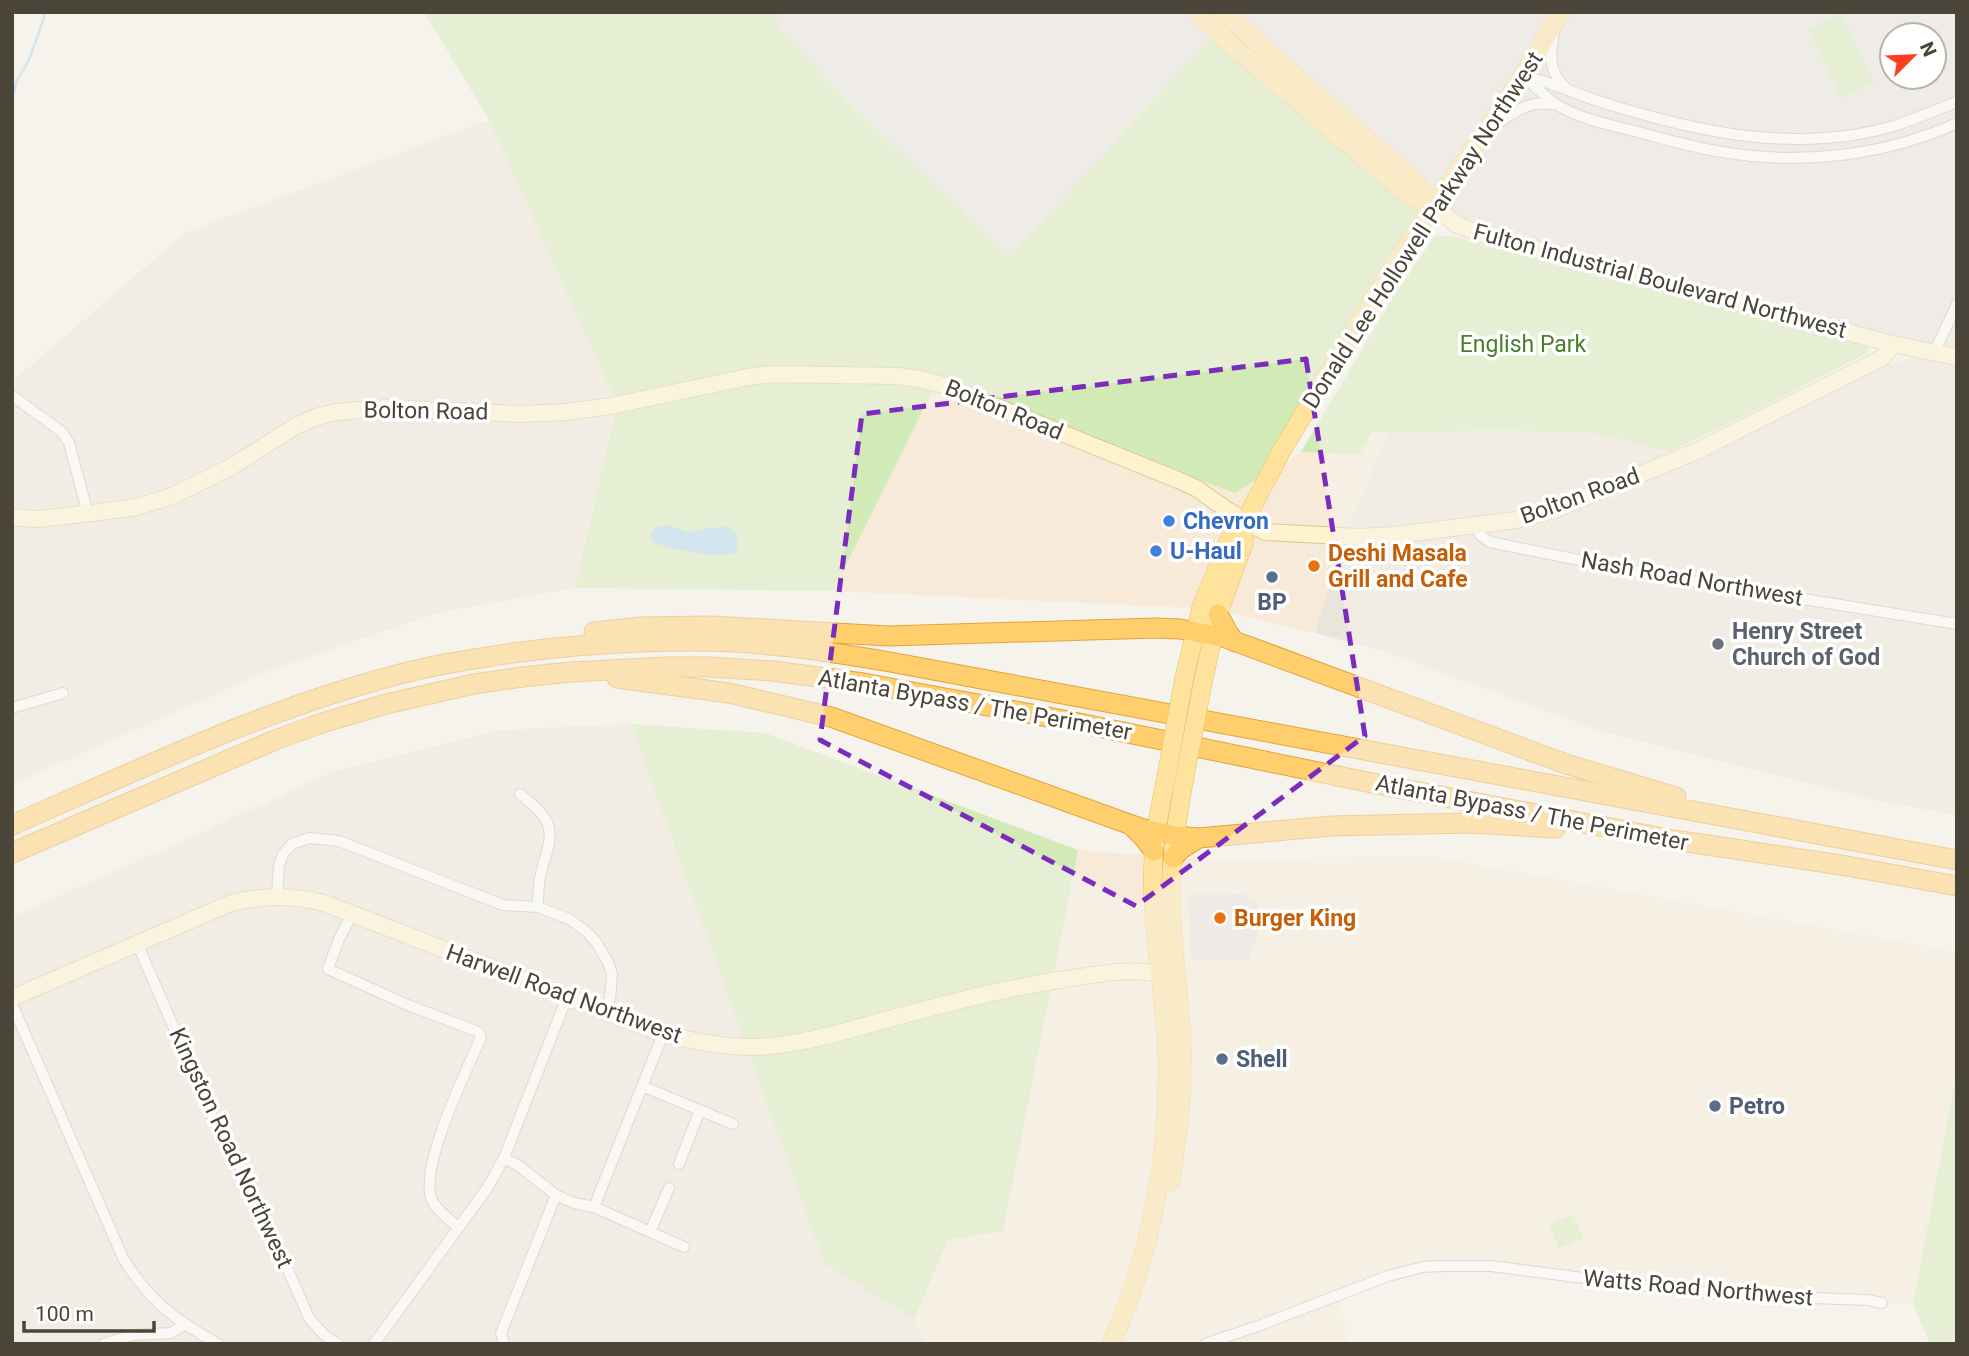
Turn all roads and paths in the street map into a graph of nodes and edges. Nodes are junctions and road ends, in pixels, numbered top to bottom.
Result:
1 (1198, 12) edge
2 (1223, 12) edge
3 (1559, 17) edge
4 (1523, 75) junction
5 (1571, 92) junction
6 (1957, 102) edge
7 (1560, 106) junction
8 (1957, 123) edge
9 (1484, 132) junction
10 (1434, 206) junction
11 (1957, 304) edge
12 (1892, 344) junction
13 (1934, 353) junction
14 (1957, 357) edge
15 (14, 397) dead end
16 (88, 514) junction
17 (12, 517) edge
18 (1245, 522) junction
19 (1476, 526) junction
20 (1218, 614) junction
21 (1957, 624) edge
22 (1203, 633) junction
23 (1235, 642) junction
24 (452, 662) junction
25 (571, 671) junction
26 (63, 693) dead end
27 (12, 708) edge
28 (520, 793) dead end
29 (12, 825) edge
30 (1774, 826) junction
31 (1199, 838) junction
32 (1162, 840) junction
33 (1674, 840) junction
34 (12, 853) edge
35 (1172, 858) junction
36 (1957, 860) edge
37 (1957, 886) edge
38 (277, 895) junction
39 (538, 906) junction
40 (352, 914) junction
41 (137, 943) junction
42 (1168, 976) junction
43 (12, 998) edge
44 (567, 998) junction
45 (12, 1004) edge
46 (604, 1012) junction
47 (663, 1034) junction
48 (642, 1086) junction
49 (700, 1110) junction
50 (733, 1124) dead end
51 (504, 1158) junction
52 (679, 1164) dead end
53 (669, 1188) dead end
54 (556, 1195) junction
55 (594, 1208) junction
56 (458, 1227) junction
57 (650, 1232) junction
58 (684, 1247) dead end
59 (1882, 1303) dead end
60 (184, 1325) junction
61 (103, 1344) edge
62 (218, 1344) edge
63 (338, 1344) edge
64 (374, 1344) edge
65 (504, 1344) edge
66 (1111, 1344) edge
67 (1121, 1344) edge
68 (1205, 1344) edge

1 - 10 main road, Fulton Industrial Boulevard Northwest
2 - 10 main road, Fulton Industrial Boulevard Northwest
3 - 4 main road, Donald Lee Hollowell Parkway Northwest
3 - 5 street
4 - 5 street
4 - 7 street
4 - 9 main road, Donald Lee Hollowell Parkway Northwest
5 - 6 street
7 - 8 street
7 - 9 street
9 - 10 main road, Donald Lee Hollowell Parkway Northwest
10 - 12 street, Fulton Industrial Boulevard Northwest
10 - 18 main road, Donald Lee Hollowell Parkway Northwest
11 - 13 street
12 - 13 street
12 - 19 street, Bolton Road
13 - 14 street
15 - 16 street
16 - 17 street, Bolton Road
16 - 18 street, Bolton Road
18 - 19 street, Bolton Road
18 - 20 main road, Donald Lee Hollowell Parkway Northwest
18 - 22 main road, Donald Lee Hollowell Parkway Northwest
19 - 21 street, Nash Road Northwest
20 - 22 main road, Donald Lee Hollowell Parkway Northwest
20 - 23 highway
22 - 23 highway
22 - 24 highway
22 - 32 main road, Donald Lee Hollowell Parkway Northwest, bridge
22 - 32 main road, Donald Lee Hollowell Parkway Northwest, bridge
23 - 30 highway
24 - 29 highway, Atlanta Bypass / The Perimeter
24 - 30 highway, Atlanta Bypass / The Perimeter
25 - 32 highway
25 - 33 highway, Atlanta Bypass / The Perimeter
25 - 34 highway, Atlanta Bypass / The Perimeter
26 - 27 street
28 - 39 street
30 - 36 highway, Atlanta Bypass / The Perimeter
31 - 32 highway
31 - 33 highway
31 - 35 highway
32 - 35 main road, Donald Lee Hollowell Parkway Northwest
32 - 42 main road, Donald Lee Hollowell Parkway Northwest
33 - 37 highway, Atlanta Bypass / The Perimeter
35 - 42 main road, Donald Lee Hollowell Parkway Northwest
38 - 39 street
38 - 40 street, Harwell Road Northwest
38 - 41 street, Harwell Road Northwest
39 - 46 street
40 - 44 street, Harwell Road Northwest
40 - 56 street
41 - 43 street, Harwell Road Northwest
41 - 63 street, Kingston Road Northwest
42 - 47 street, Harwell Road Northwest
42 - 66 main road, Donald Lee Hollowell Parkway Northwest
42 - 67 main road, Donald Lee Hollowell Parkway Northwest
44 - 46 street, Harwell Road Northwest
44 - 51 street
45 - 60 street
46 - 47 street, Harwell Road Northwest
47 - 48 street
48 - 49 street
48 - 55 street
49 - 50 street
49 - 52 street
51 - 54 street
51 - 56 street
53 - 57 street
54 - 55 street
54 - 65 street
55 - 57 street
56 - 64 street
57 - 58 street
59 - 68 street, Watts Road Northwest
60 - 61 street
60 - 62 street

